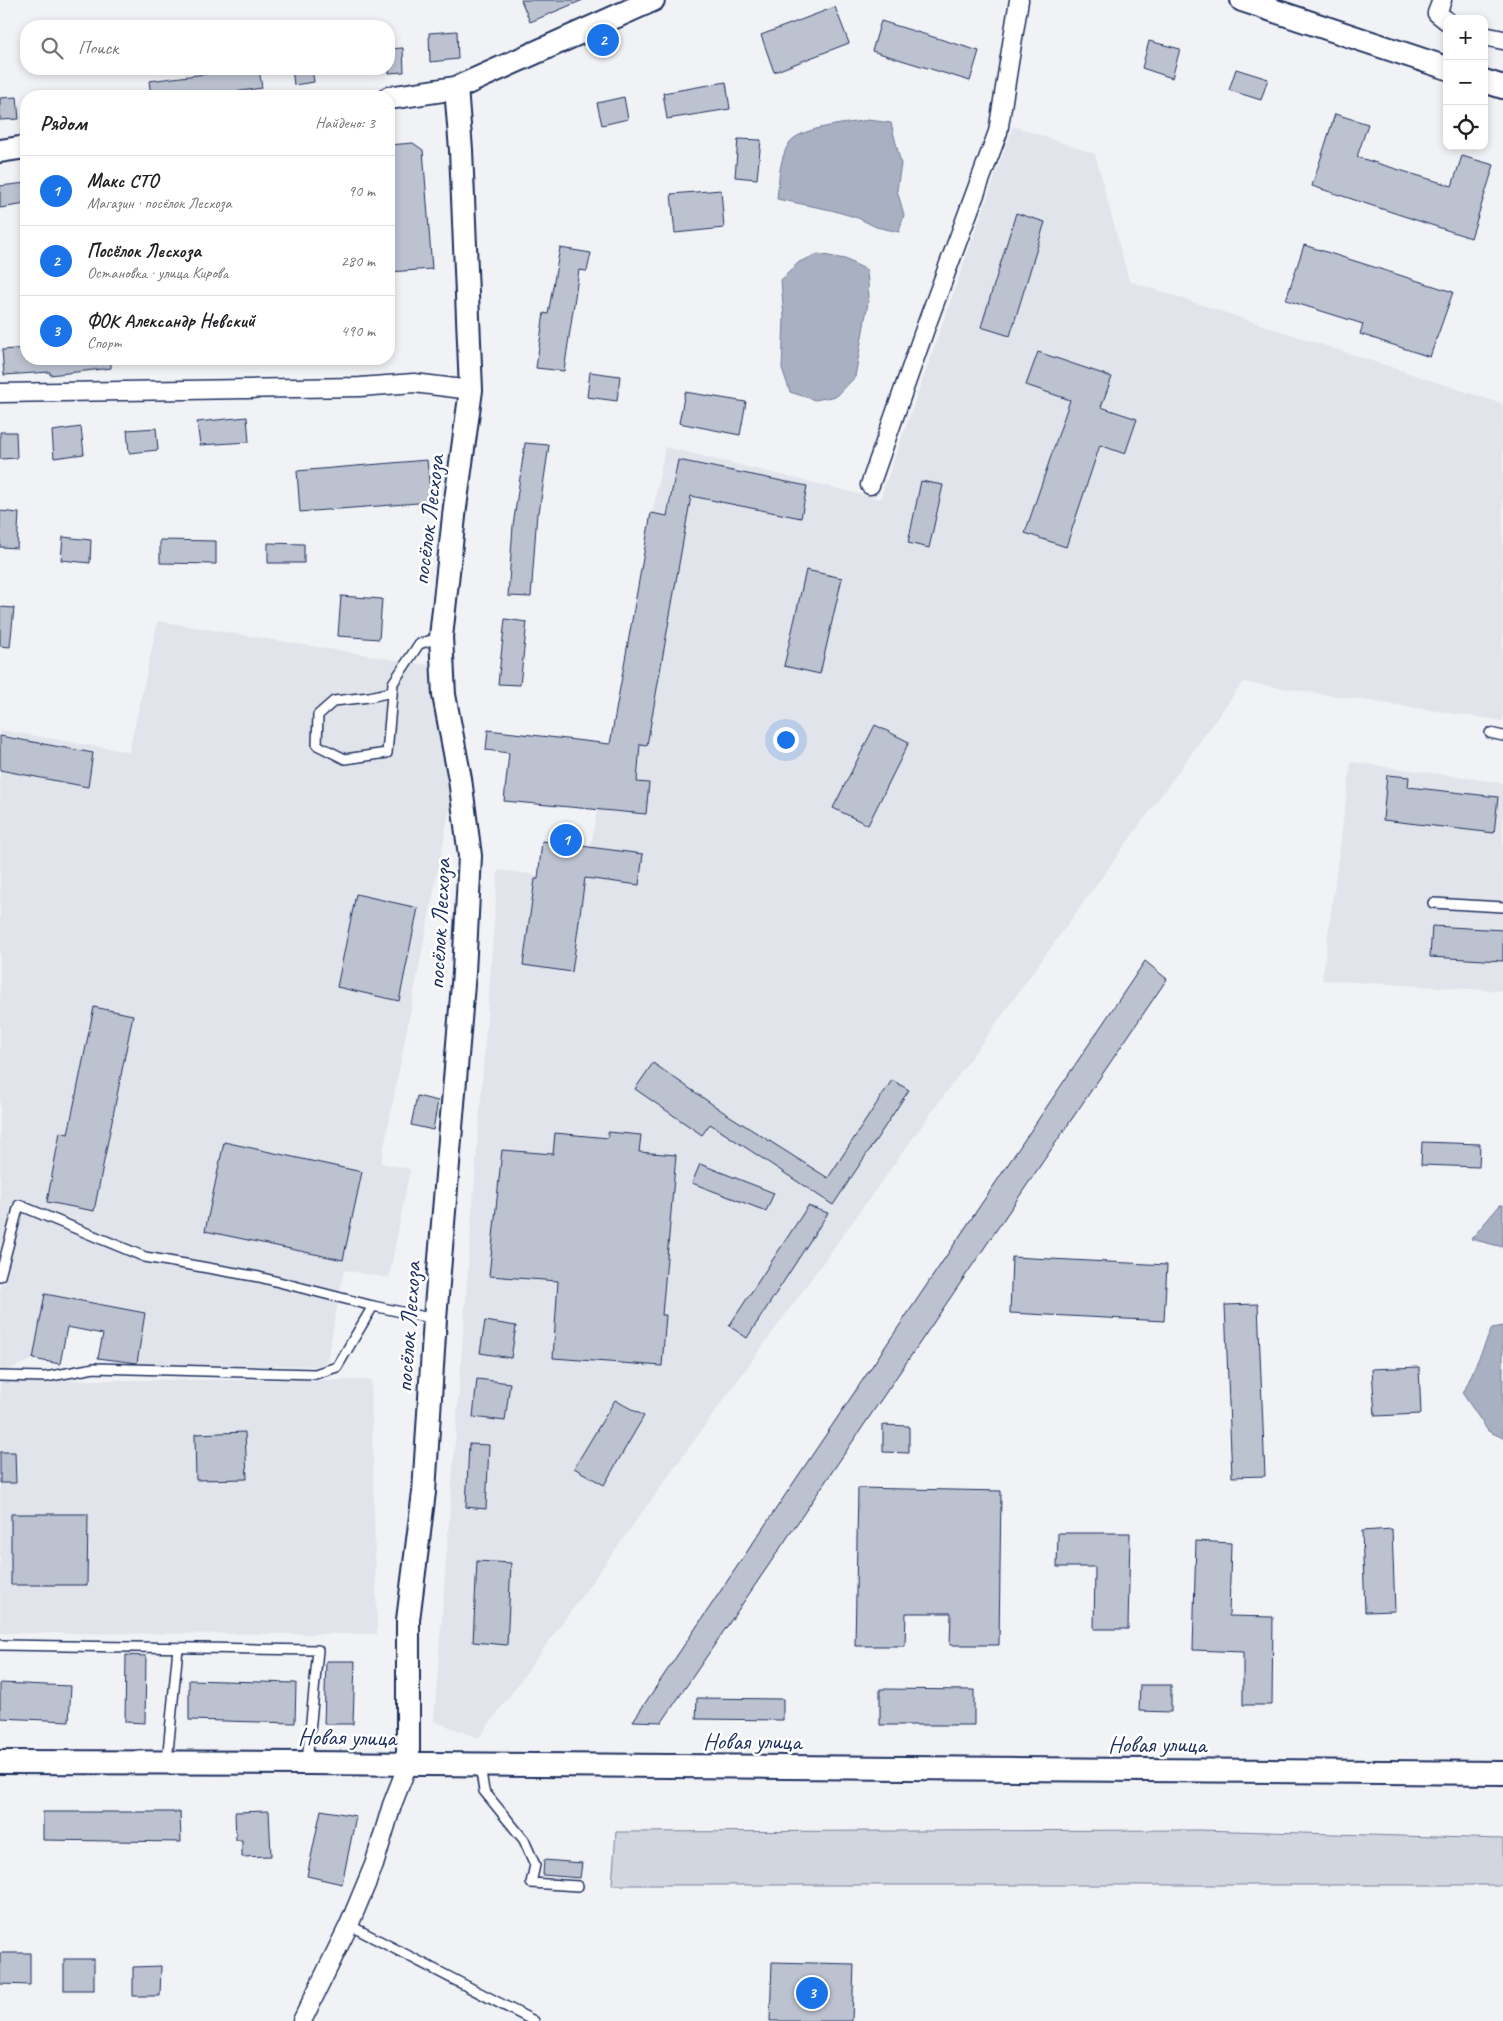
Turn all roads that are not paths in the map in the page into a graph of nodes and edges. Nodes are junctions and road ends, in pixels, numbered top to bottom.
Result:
1 (653, 0) edge
2 (1018, 0) edge
3 (1242, 0) edge
4 (1442, 0) edge
5 (1443, 18) edge
6 (1488, 37) edge
7 (1503, 40) edge
8 (1443, 67) edge
9 (1488, 82) edge
10 (1503, 87) edge
11 (456, 88) junction
12 (395, 97) edge
13 (20, 148) edge
14 (0, 151) edge
15 (471, 390) junction
16 (0, 393) edge
17 (870, 485) dead end
18 (441, 636) junction
19 (392, 692) junction
20 (1490, 734) dead end
21 (1503, 736) edge
22 (1433, 903) dead end
23 (1503, 907) edge
24 (0, 1276) edge
25 (373, 1306) junction
26 (435, 1319) junction
27 (0, 1376) edge
28 (0, 1646) edge
29 (178, 1648) junction
30 (0, 1762) edge
31 (167, 1762) junction
32 (307, 1763) junction
33 (408, 1764) junction
34 (480, 1765) junction
35 (1503, 1773) edge
36 (578, 1886) dead end
37 (348, 1925) junction
38 (302, 2021) edge
39 (534, 2021) edge

1 - 11 street
2 - 17 street
3 - 8 street
4 - 5 street
6 - 7 street
9 - 10 street
11 - 12 street
11 - 15 street, посёлок Лесхоза
13 - 14 street
15 - 16 street
15 - 18 street, посёлок Лесхоза
18 - 19 lane
18 - 26 street, посёлок Лесхоза
19 - 19 lane
20 - 21 lane
22 - 23 lane
24 - 25 lane
25 - 26 lane
25 - 27 lane
26 - 33 street, посёлок Лесхоза
28 - 29 lane
29 - 31 lane
29 - 32 lane
30 - 31 street, Новая улица
31 - 32 street, Новая улица
32 - 33 street, Новая улица
33 - 34 street, Новая улица
33 - 37 street
34 - 35 street, Новая улица
34 - 36 lane
37 - 38 street
37 - 39 lane

